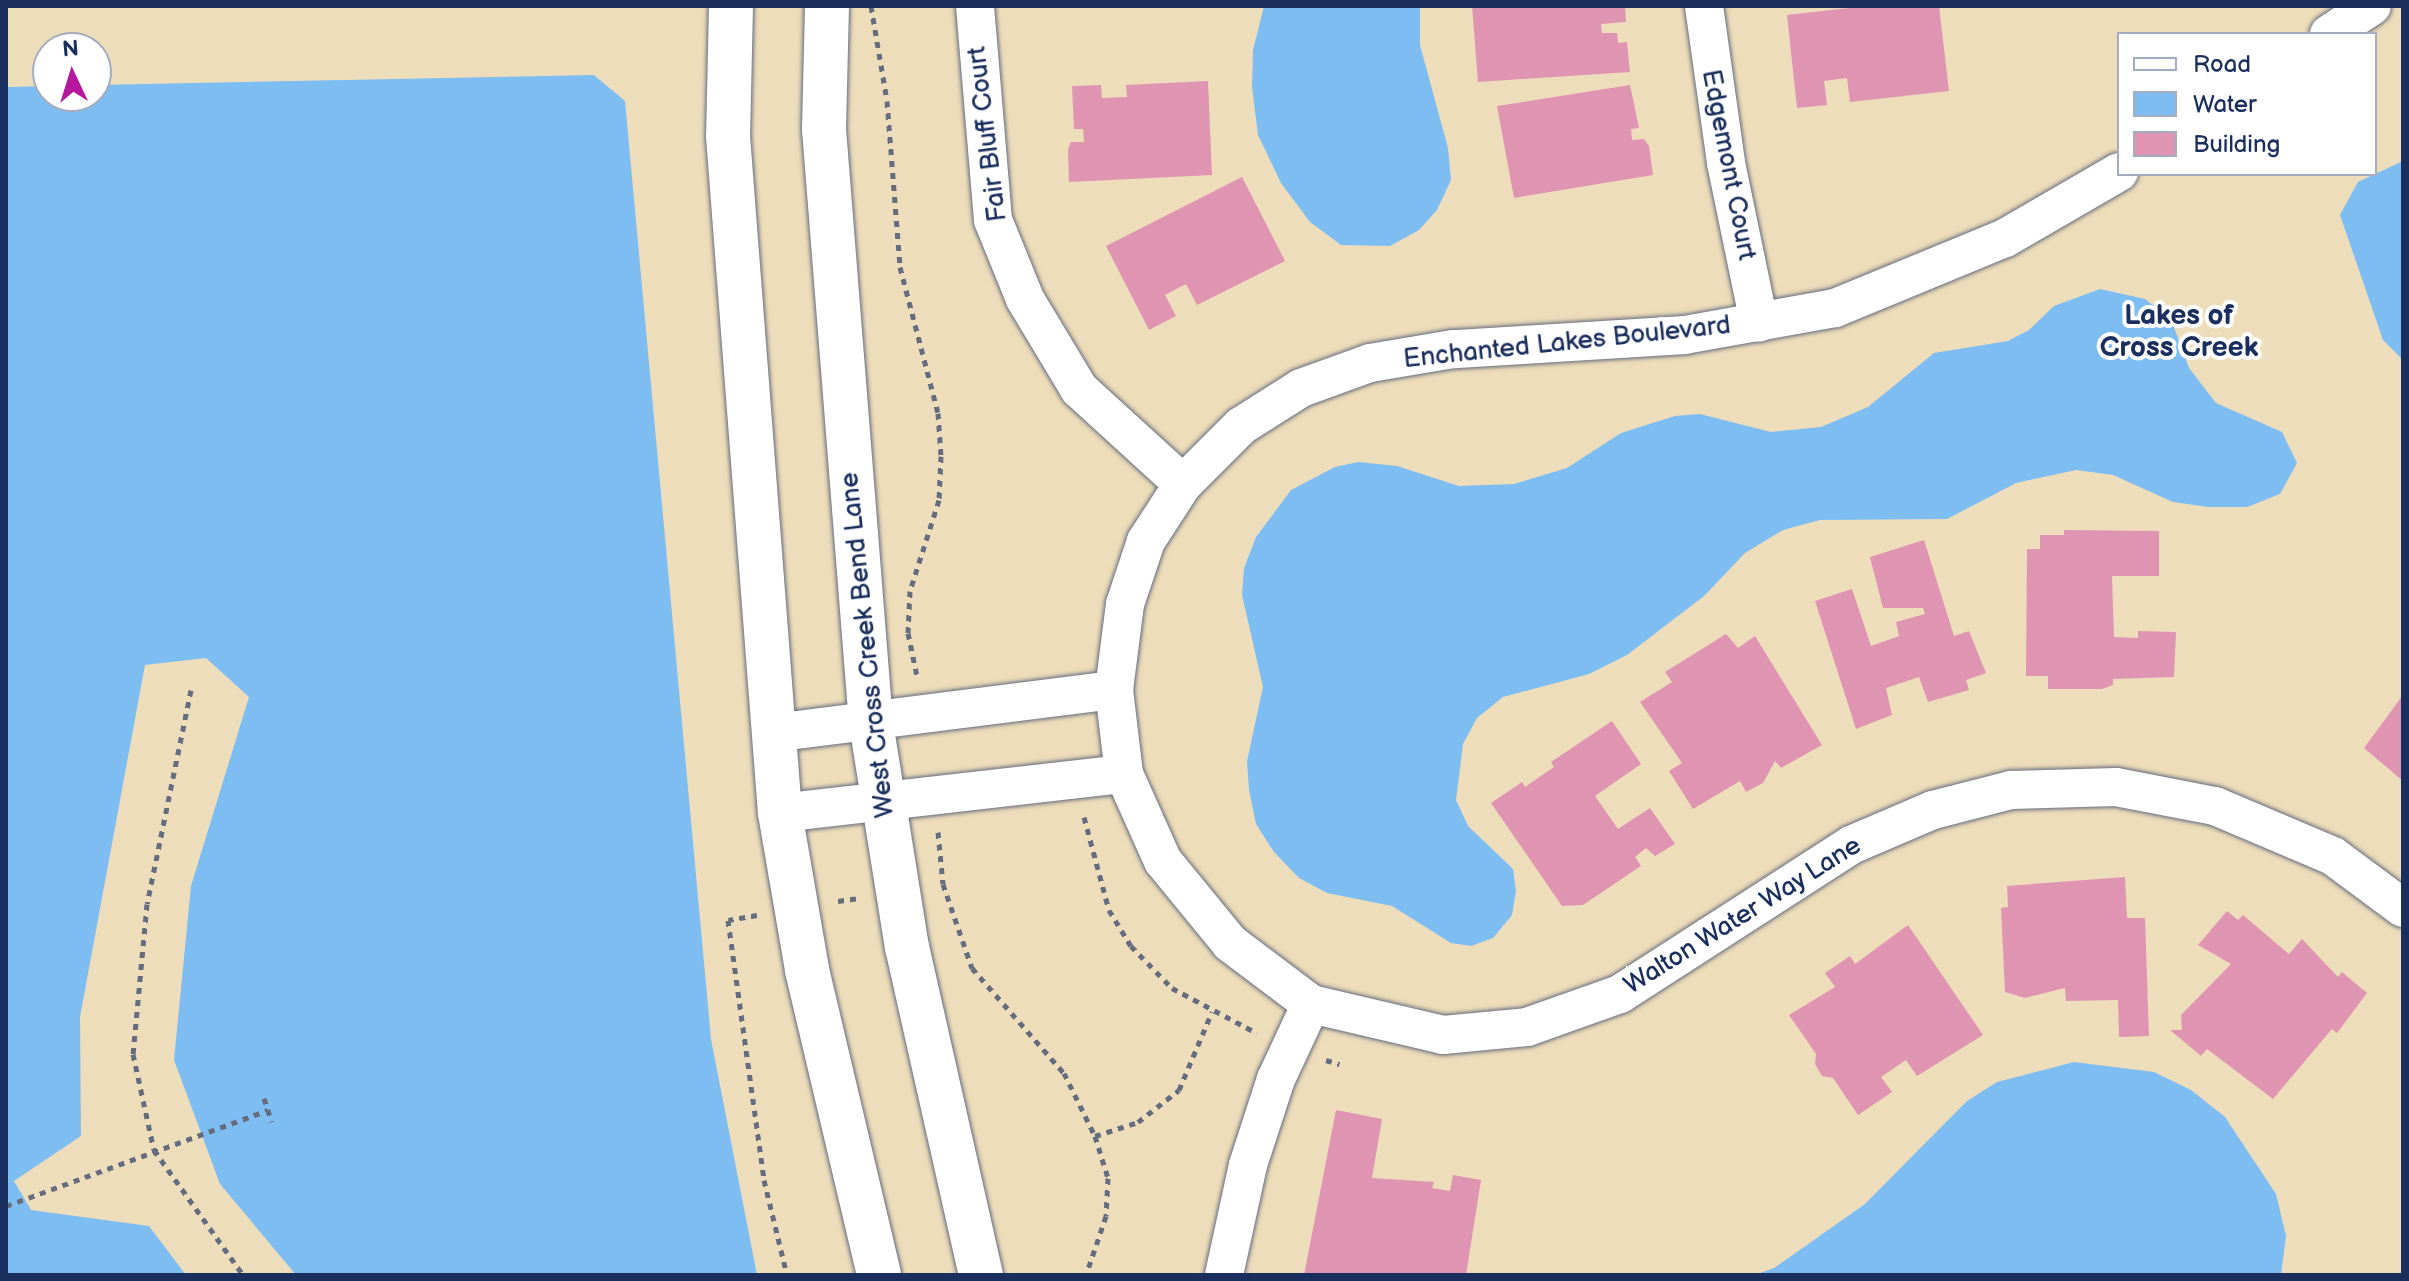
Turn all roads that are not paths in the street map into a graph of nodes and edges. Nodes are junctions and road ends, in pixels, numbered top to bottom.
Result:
1 (731, 6) edge
2 (827, 6) edge
3 (975, 6) edge
4 (1704, 6) edge
5 (2372, 6) edge
6 (2332, 32) edge
7 (2117, 173) edge
8 (1759, 323) junction
9 (1183, 484) junction
10 (1114, 690) junction
11 (871, 723) junction
12 (773, 733) junction
13 (1124, 774) junction
14 (881, 802) junction
15 (780, 813) junction
16 (2403, 908) edge
17 (1311, 1004) junction
18 (879, 1275) edge
19 (981, 1275) edge
20 (1224, 1275) edge

1 - 12 main road
2 - 11 main road, West Cross Creek Bend Lane
3 - 9 street, Fair Bluff Court
4 - 8 street, Edgemont Court
5 - 6 street
7 - 8 street, Enchanted Lakes Boulevard
8 - 9 street, Enchanted Lakes Boulevard
9 - 10 street, Enchanted Lakes Boulevard
10 - 11 street
10 - 13 street, Enchanted Lakes Boulevard
11 - 12 street
11 - 14 main road, West Cross Creek Bend Lane
12 - 15 main road
13 - 14 street
13 - 17 street, Walton Water Way Lane
14 - 15 street
14 - 19 main road, West Cross Creek Bend Lane
15 - 18 main road
16 - 17 street, Walton Water Way Lane
17 - 20 street

